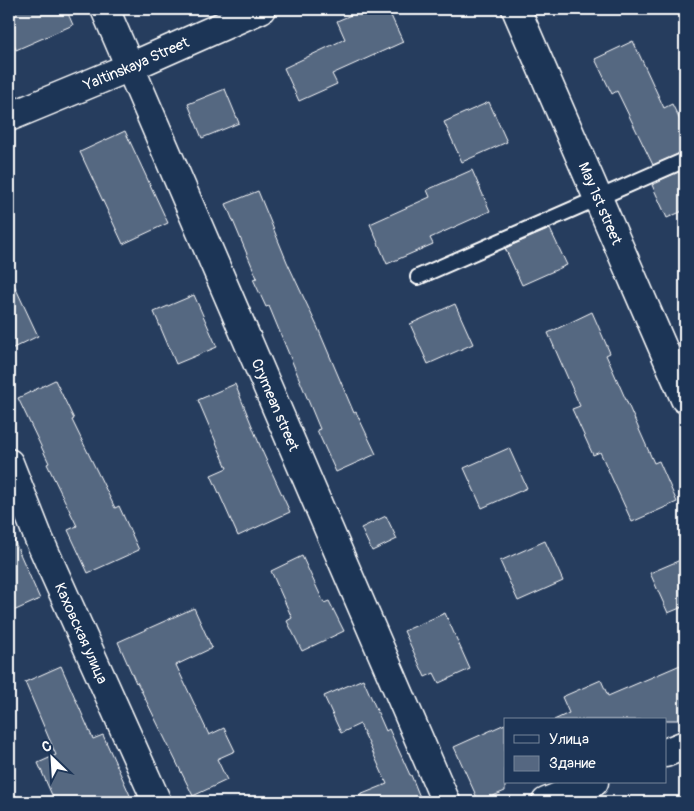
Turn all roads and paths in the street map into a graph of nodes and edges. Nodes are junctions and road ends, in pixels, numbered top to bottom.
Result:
1 (106, 9) edge
2 (261, 9) edge
3 (516, 9) edge
4 (130, 67) junction
5 (9, 116) edge
6 (685, 160) edge
7 (598, 198) junction
8 (418, 277) dead end
9 (685, 399) edge
10 (9, 463) edge
11 (685, 745) edge
12 (666, 753) edge
13 (589, 784) edge
14 (158, 802) edge
15 (446, 802) edge
16 (546, 802) edge

1 - 4 street, Crymean street
2 - 4 street, Yaltinskaya Street
3 - 7 street, May 1st street
4 - 5 street, Yaltinskaya Street
4 - 15 street, Crymean street
6 - 7 lane
7 - 8 lane
7 - 9 street, May 1st street
10 - 14 street, Каховская улица
11 - 12 street
13 - 16 street

